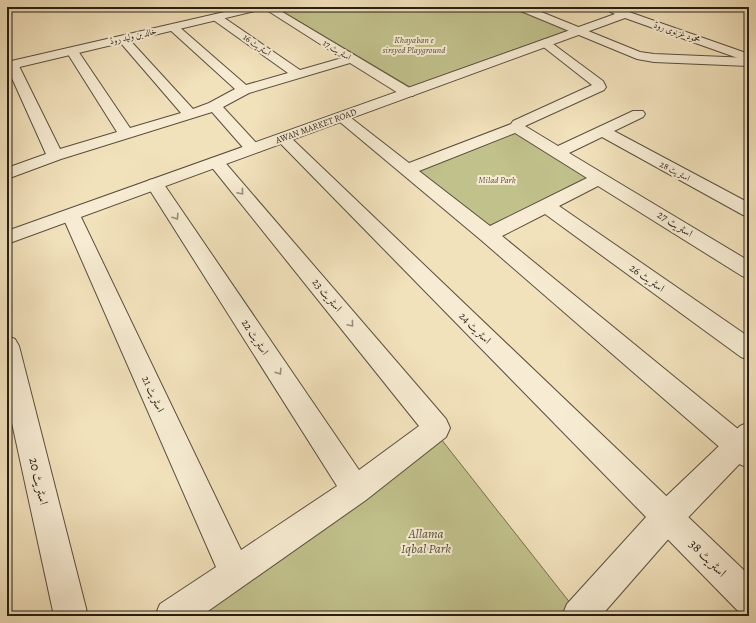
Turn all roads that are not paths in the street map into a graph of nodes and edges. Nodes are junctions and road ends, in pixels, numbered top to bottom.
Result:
1 (260, 7) edge
2 (267, 7) edge
3 (520, 7) edge
4 (605, 7) edge
5 (624, 14) junction
6 (216, 17) junction
7 (173, 27) junction
8 (579, 31) junction
9 (123, 39) junction
10 (545, 43) junction
11 (72, 51) junction
12 (749, 58) edge
13 (351, 59) junction
14 (749, 62) edge
15 (10, 65) edge
16 (297, 74) junction
17 (244, 90) junction
18 (408, 92) junction
19 (214, 106) junction
20 (638, 114) dead end
21 (190, 115) junction
22 (341, 117) junction
23 (516, 127) junction
24 (602, 131) junction
25 (126, 134) junction
26 (283, 138) junction
27 (253, 149) junction
28 (558, 152) junction
29 (55, 156) junction
30 (216, 162) junction
31 (407, 170) junction
32 (7, 174) edge
33 (600, 178) junction
34 (155, 184) junction
35 (546, 206) junction
36 (749, 211) edge
37 (71, 215) junction
38 (488, 235) junction
39 (7, 238) edge
40 (749, 271) edge
41 (7, 346) edge
42 (749, 350) edge
43 (745, 445) edge
44 (356, 490) junction
45 (667, 517) junction
46 (235, 573) junction
47 (749, 598) edge
48 (586, 613) edge
49 (71, 616) edge
50 (172, 616) edge

1 - 6 street, خالد بن ولید روڈ
2 - 13 street, اسٹریٹ 17
3 - 8 street
4 - 5 street, محمود غزنوی روڈ
5 - 8 street, AWAN MARKET ROAD
5 - 12 street, محمود غزنوی روڈ
6 - 7 street, خالد بن ولید روڈ
6 - 16 street, اسٹریٹ 16
7 - 9 street, خالد بن ولید روڈ
7 - 17 street
8 - 10 street, AWAN MARKET ROAD
8 - 14 street
9 - 11 street, خالد بن ولید روڈ
9 - 21 street
10 - 18 street, AWAN MARKET ROAD
10 - 23 street
11 - 15 street, خالد بن ولید روڈ
11 - 25 street
13 - 16 street
13 - 18 street, اسٹریٹ 17
15 - 29 street
16 - 17 street
17 - 19 street
18 - 22 street, AWAN MARKET ROAD
19 - 21 street
19 - 27 street
20 - 24 street
21 - 25 street
22 - 26 street, AWAN MARKET ROAD
22 - 31 street
23 - 28 street, اسٹریٹ 27
23 - 31 street
24 - 28 street
24 - 36 street, اسٹریٹ 28
25 - 29 street
26 - 27 street, AWAN MARKET ROAD
26 - 45 street, اسٹریٹ 24
27 - 30 street, AWAN MARKET ROAD
28 - 33 street, اسٹریٹ 27
29 - 32 street
30 - 34 street, AWAN MARKET ROAD
30 -> 44 street, اسٹریٹ 23
31 - 38 street
33 - 35 street
33 - 40 street, اسٹریٹ 27
34 - 37 street, AWAN MARKET ROAD
34 -> 44 street, اسٹریٹ 22
35 - 38 street
35 - 42 street, اسٹریٹ 26
37 - 39 street, AWAN MARKET ROAD
37 - 46 street, اسٹریٹ 21
38 - 43 street
41 - 49 street, اسٹریٹ 20
43 - 45 street
44 - 46 street
45 - 47 street, اسٹریٹ 38
45 - 48 street
46 - 50 street

